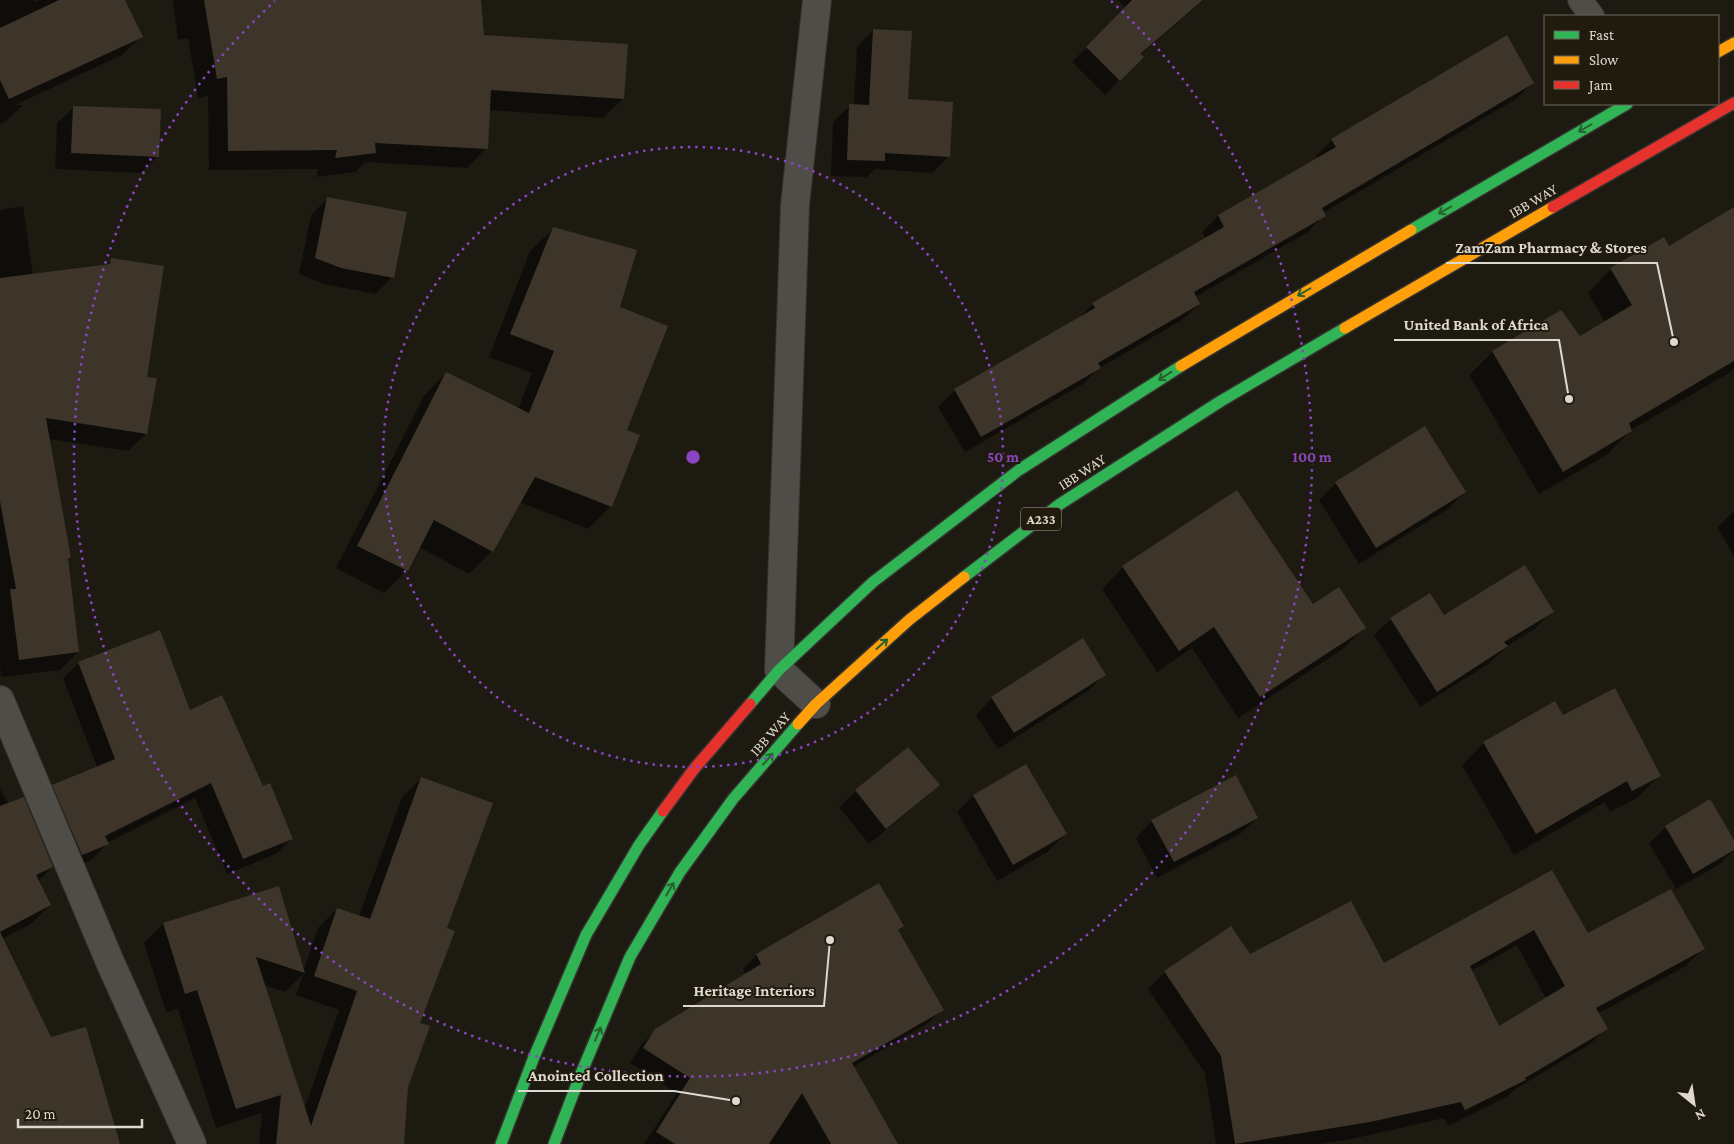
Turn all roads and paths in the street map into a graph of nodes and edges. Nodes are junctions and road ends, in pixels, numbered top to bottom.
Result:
1 (817, 0) edge
2 (1580, 0) edge
3 (1591, 15) edge
4 (1734, 43) edge
5 (1719, 51) edge
6 (1734, 103) edge
7 (1625, 105) edge
8 (778, 670) junction
9 (0, 700) edge
10 (816, 704) junction
11 (192, 1144) edge
12 (501, 1144) edge
13 (554, 1144) edge

1 - 8 street
2 - 3 lane
4 - 5 highway
10 -> 6 highway, IBB WAY / A233
7 -> 8 highway
8 - 10 street
8 - 12 highway
9 - 11 street
13 -> 10 highway, IBB WAY / A233

